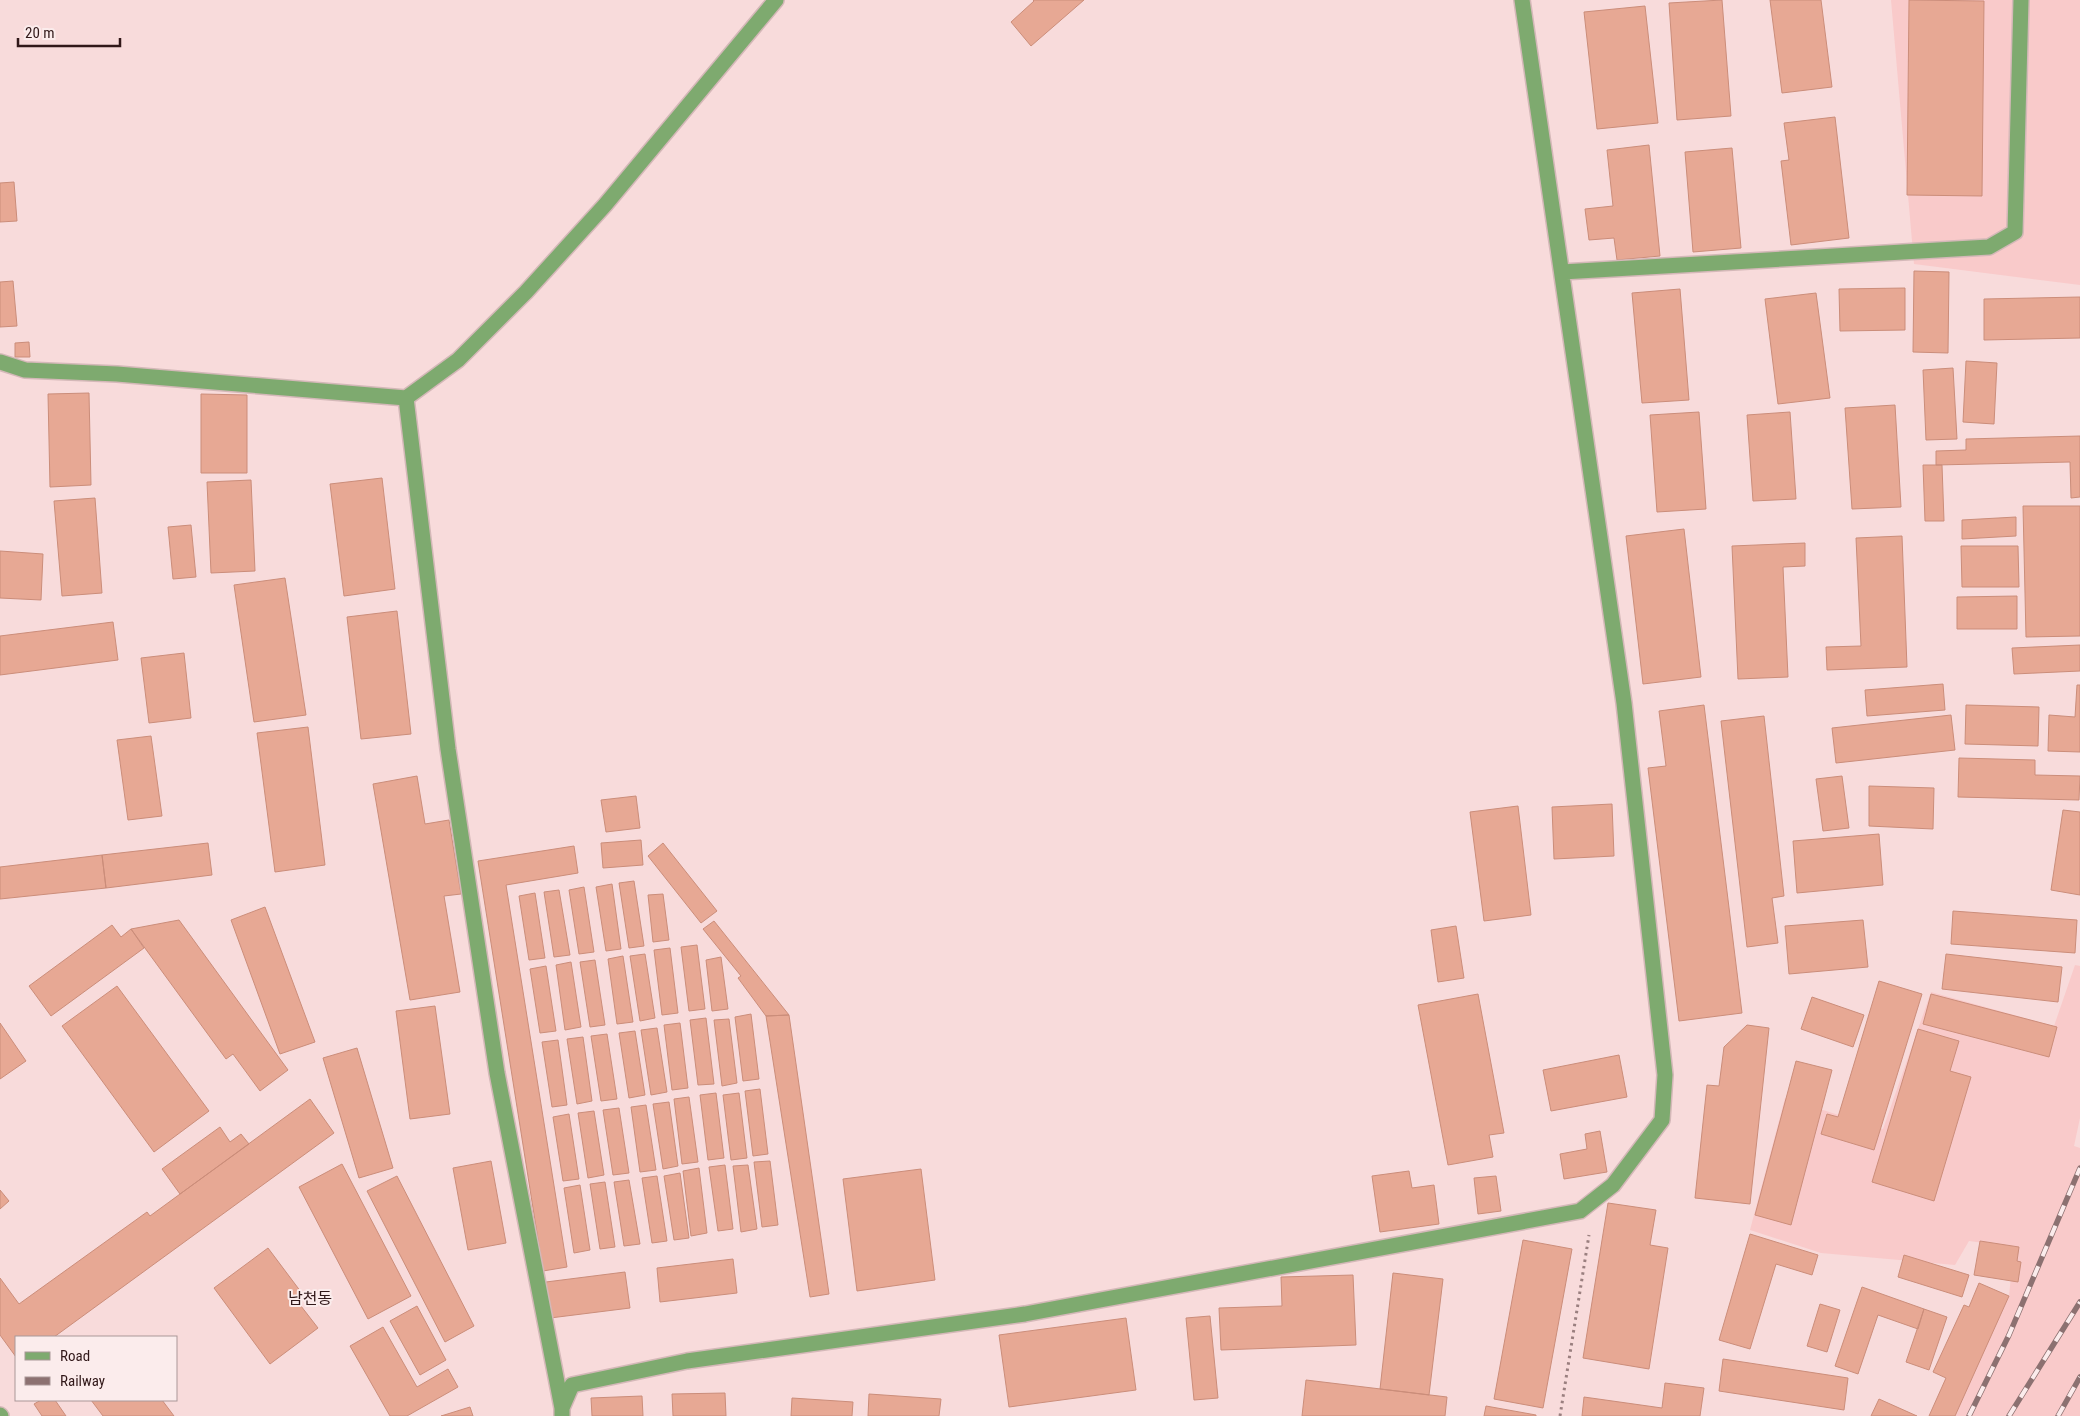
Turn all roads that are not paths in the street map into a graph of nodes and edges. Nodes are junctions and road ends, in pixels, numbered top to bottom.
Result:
1 (776, 0) edge
2 (1522, 0) edge
3 (2021, 0) edge
4 (1562, 272) junction
5 (0, 362) edge
6 (406, 398) junction
7 (562, 1412) edge

1 - 6 street
2 - 4 street
3 - 4 street
4 - 7 street
5 - 6 street
6 - 7 street

